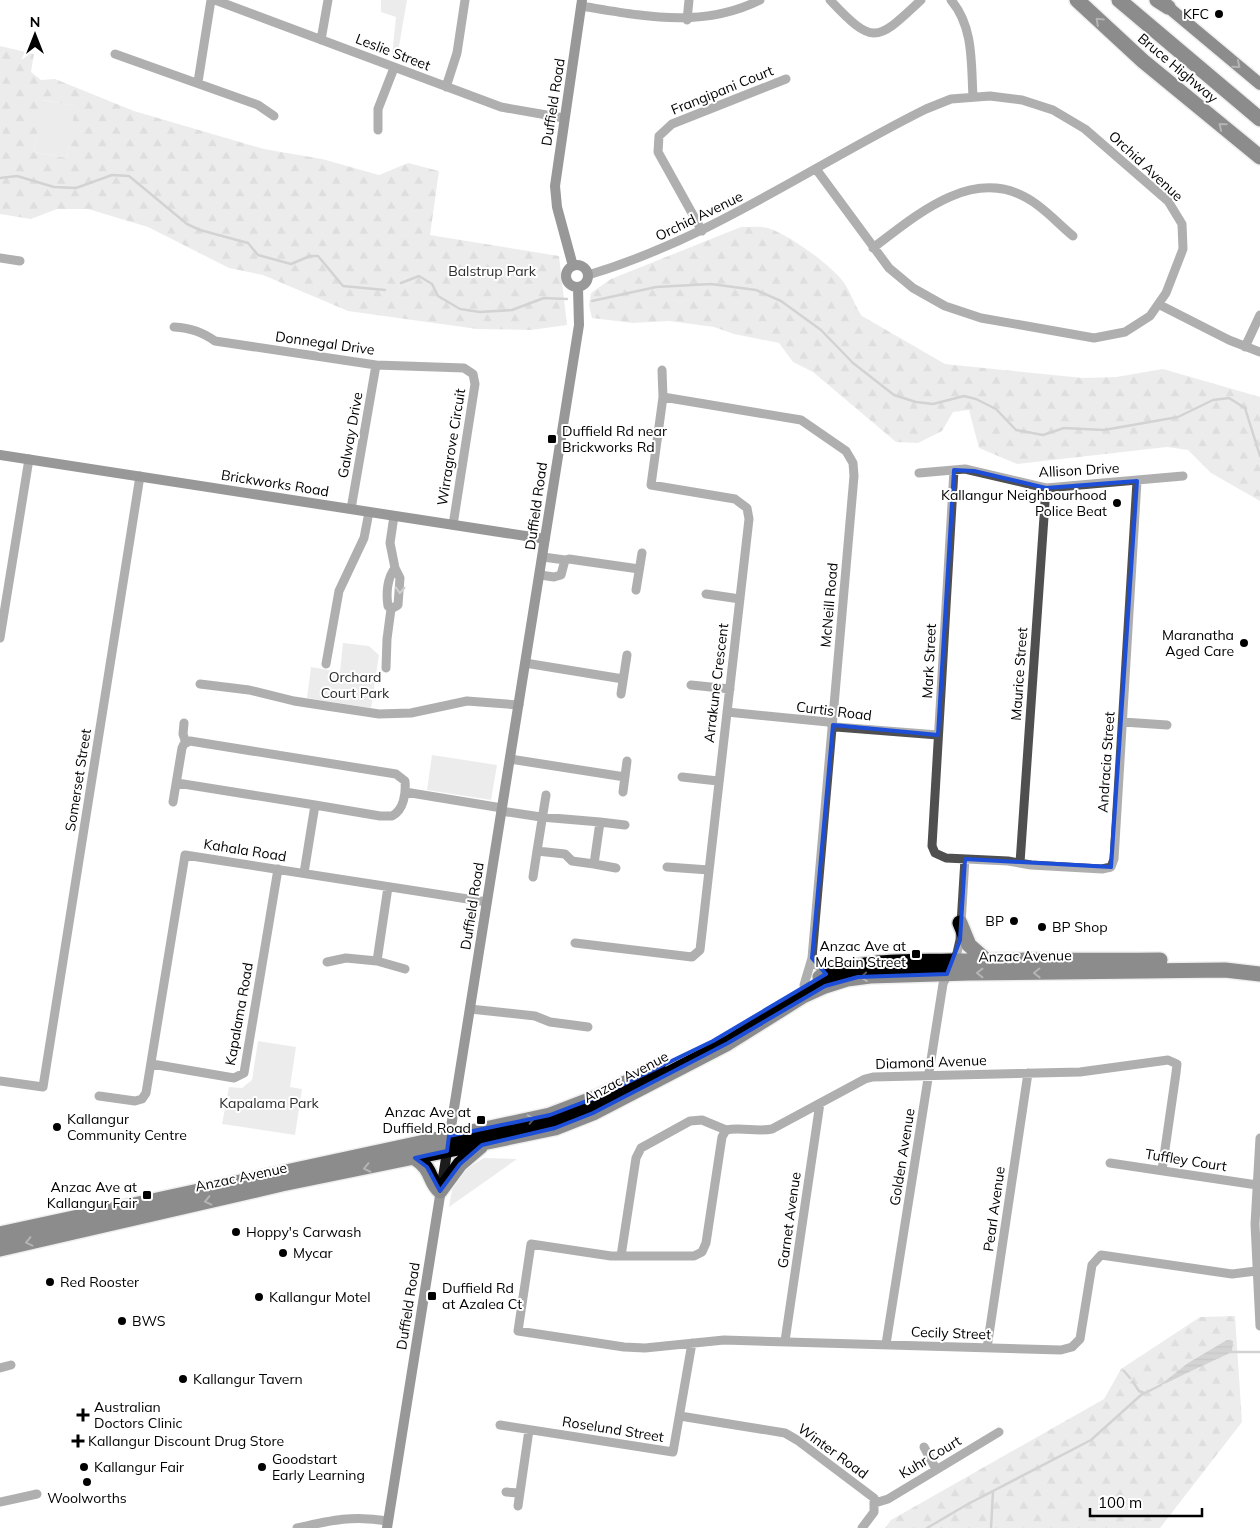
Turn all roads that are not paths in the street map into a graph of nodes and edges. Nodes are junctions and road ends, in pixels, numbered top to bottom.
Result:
1 (211, 0) edge
2 (216, 0) edge
3 (328, 0) edge
4 (465, 0) edge
5 (689, 0) edge
6 (760, 0) edge
7 (830, 0) edge
8 (920, 0) edge
9 (952, 0) edge
10 (1077, 0) edge
11 (1120, 0) edge
12 (1163, 2) edge
13 (582, 3) edge
14 (687, 20) junction
15 (321, 40) junction
16 (115, 54) dead end
17 (394, 68) junction
18 (786, 79) dead end
19 (198, 82) junction
20 (1260, 84) edge
21 (446, 87) junction
22 (973, 97) junction
23 (274, 116) dead end
24 (564, 118) junction
25 (1260, 120) edge
26 (378, 130) dead end
27 (1260, 157) edge
28 (816, 169) junction
29 (702, 231) junction
30 (1072, 236) dead end
31 (873, 248) junction
32 (0, 258) edge
33 (20, 261) dead end
34 (573, 266) junction
35 (588, 275) junction
36 (578, 288) junction
37 (1160, 304) junction
38 (1260, 315) edge
39 (174, 326) dead end
40 (1246, 347) junction
41 (1260, 352) edge
42 (376, 365) junction
43 (662, 370) dead end
44 (473, 374) joint
45 (663, 397) junction
46 (0, 455) edge
47 (29, 459) junction
48 (954, 470) junction
49 (919, 473) dead end
50 (140, 476) junction
51 (1183, 476) dead end
52 (1137, 481) junction
53 (1046, 488) junction
54 (351, 509) junction
55 (369, 512) junction
56 (396, 516) junction
57 (453, 525) junction
58 (545, 539) junction
59 (642, 553) dead end
60 (543, 557) junction
61 (565, 560) junction
62 (639, 569) junction
63 (540, 575) junction
64 (636, 590) dead end
65 (706, 594) dead end
66 (740, 599) junction
67 (0, 638) edge
68 (626, 655) dead end
69 (526, 663) junction
70 (326, 664) dead end
71 (386, 668) dead end
72 (623, 679) junction
73 (200, 684) dead end
74 (691, 685) dead end
75 (730, 689) junction
76 (621, 694) dead end
77 (519, 705) junction
78 (727, 712) junction
79 (184, 722) dead end
80 (1123, 722) junction
81 (833, 725) junction
82 (1167, 725) dead end
83 (938, 734) junction
84 (186, 743) junction
85 (510, 759) junction
86 (627, 761) dead end
87 (682, 776) dead end
88 (625, 777) junction
89 (718, 781) junction
90 (177, 783) junction
91 (405, 792) junction
92 (623, 792) dead end
93 (546, 794) dead end
94 (173, 802) dead end
95 (315, 805) junction
96 (502, 809) junction
97 (541, 817) junction
98 (600, 822) junction
99 (625, 825) dead end
100 (536, 851) junction
101 (935, 853) joint
102 (965, 859) junction
103 (1020, 863) junction
104 (594, 864) junction
105 (667, 867) dead end
106 (616, 868) dead end
107 (278, 869) junction
108 (709, 870) junction
109 (304, 873) junction
110 (533, 878) dead end
111 (388, 887) junction
112 (487, 902) junction
113 (960, 923) junction
114 (574, 943) dead end
115 (377, 957) junction
116 (812, 958) junction
117 (954, 960) junction
118 (986, 960) junction
119 (327, 962) dead end
120 (1260, 962) edge
121 (405, 969) dead end
122 (828, 974) junction
123 (947, 974) junction
124 (1260, 974) edge
125 (804, 985) junction
126 (470, 1008) junction
127 (588, 1027) dead end
128 (152, 1064) junction
129 (1028, 1074) junction
130 (929, 1076) junction
131 (0, 1081) edge
132 (98, 1096) dead end
133 (820, 1103) junction
134 (726, 1130) junction
135 (1260, 1138) edge
136 (448, 1144) junction
137 (482, 1145) junction
138 (415, 1158) junction
139 (1110, 1164) dead end
140 (1162, 1170) junction
141 (1257, 1185) junction
142 (440, 1191) junction
143 (0, 1234) edge
144 (0, 1249) edge
145 (621, 1256) junction
146 (1256, 1271) junction
147 (1260, 1326) edge
148 (785, 1341) junction
149 (692, 1343) junction
150 (886, 1344) junction
151 (987, 1348) junction
152 (11, 1365) dead end
153 (0, 1368) edge
154 (680, 1416) junction
155 (500, 1425) dead end
156 (529, 1430) junction
157 (999, 1432) dead end
158 (924, 1447) dead end
159 (936, 1468) junction
160 (506, 1492) dead end
161 (519, 1493) junction
162 (36, 1494) dead end
163 (0, 1502) edge
164 (875, 1502) junction
165 (518, 1506) dead end
166 (388, 1524) edge
167 (298, 1528) edge
168 (862, 1528) edge

1 - 19 street
2 - 15 street, Leslie Street
3 - 15 street
4 - 21 street
5 - 14 street
6 - 14 street
7 - 8 street
9 - 22 street
27 -> 10 highway, Bruce Highway
11 - 25 highway, Bruce Highway
12 -> 20 main road
13 - 14 street
13 - 24 street, Duffield Road
15 - 17 street, Leslie Street
16 - 19 street
17 - 21 street, Leslie Street
17 - 26 street
18 - 29 street, Frangipani Court
19 - 23 street
21 - 24 street, Leslie Street
22 - 28 street, Orchid Avenue
22 - 37 street, Orchid Avenue
24 - 34 street, Duffield Road
28 - 29 street, Orchid Avenue
28 - 31 street, Orchid Avenue
29 - 35 street, Orchid Avenue
30 - 31 street
31 - 37 street, Orchid Avenue
32 - 33 street
34 - 35 street
34 - 36 street
35 - 36 street
36 - 58 street, Duffield Road
37 - 40 street
38 - 40 street
39 - 42 street, Donnegal Drive
40 - 41 street
42 - 44 street, Donnegal Drive
42 - 54 street, Galway Drive
43 - 45 street, Arrakune Crescent
44 - 57 street, Wirragrove Circuit
45 - 66 street, Arrakune Crescent
45 - 81 street, McNeill Road
46 - 47 street, Brickworks Road
47 - 50 street, Brickworks Road
47 - 67 street
48 - 49 street, Allison Drive
48 - 53 street, Allison Drive
48 - 83 street, Mark Street
50 - 54 street, Brickworks Road
50 - 131 street, Somerset Street
51 - 52 street, Allison Drive
52 - 53 street, Allison Drive
52 - 80 street, Andracia Street
53 - 103 street, Maurice Street
54 - 55 street, Brickworks Road
55 - 56 street, Brickworks Road
55 - 70 street
56 - 57 street, Brickworks Road
56 - 71 street
57 - 58 street, Brickworks Road
58 - 60 street, Duffield Road
59 - 62 street
60 - 61 street
60 - 63 street, Duffield Road
61 - 62 street
61 - 63 street
62 - 64 street
63 - 69 street, Duffield Road
65 - 66 street
66 - 75 street, Arrakune Crescent
68 - 72 street
69 - 72 street
69 - 77 street, Duffield Road
72 - 76 street
73 - 77 street
74 - 75 street
75 - 78 street, Arrakune Crescent
77 - 85 street, Duffield Road
78 - 81 street, Curtis Road
78 - 89 street, Arrakune Crescent
79 - 84 street
80 - 82 street
80 - 103 street, Andracia Street
81 - 83 street, Curtis Road
81 - 116 street, McNeill Road
83 - 101 street, Mark Street
84 - 90 street
84 - 91 street
85 - 88 street
85 - 96 street, Duffield Road
86 - 88 street
87 - 89 street
88 - 92 street
89 - 108 street, Arrakune Crescent
90 - 94 street
90 - 95 street
91 - 95 street
91 - 96 street
93 - 97 street
95 - 109 street
96 - 97 street
96 - 112 street, Duffield Road
97 - 98 street
97 - 100 street
98 - 99 street
98 - 104 street
100 - 104 street
100 - 110 street
101 - 102 street, Andracia Street
102 - 103 street, Andracia Street
102 - 113 street, Golden Avenue
104 - 106 street
105 - 108 street
107 - 109 street, Kahala Road
107 - 128 street, Kapalama Road
107 - 128 street, Kahala Road
108 - 114 street, Arrakune Crescent
109 - 111 street, Kahala Road
111 - 112 street, Kahala Road
111 - 115 street
112 - 126 street, Duffield Road
113 - 117 street, Golden Avenue
113 - 118 highway
115 - 119 street
115 - 121 street
116 - 122 street
116 - 125 street, McNeill Road
117 - 118 highway, Anzac Avenue
117 - 122 highway, Anzac Avenue
117 - 123 street, Golden Avenue
118 - 120 highway, Anzac Avenue
122 - 125 highway, Anzac Avenue
124 -> 123 highway, Anzac Avenue
123 - 130 street, Golden Avenue
123 -> 137 highway, Anzac Avenue
136 -> 125 highway, Anzac Avenue
126 - 127 street
126 - 136 street, Duffield Road
128 - 132 street, Kahala Road
129 - 130 street, Diamond Avenue
129 - 140 street, Diamond Avenue
129 - 151 street, Pearl Avenue
130 - 133 street, Diamond Avenue
130 - 150 street, Golden Avenue
133 - 134 street, Diamond Avenue
133 - 148 street, Garnet Avenue
134 - 145 street
134 - 145 street
135 - 141 street
136 - 137 highway, Anzac Avenue
136 - 138 highway, Anzac Avenue
136 - 142 street, Duffield Road
136 - 143 highway, Anzac Avenue
137 - 142 highway
138 - 142 highway
138 -> 144 highway, Anzac Avenue
139 - 140 street, Tuffley Court
140 - 141 street, Tuffley Court
141 - 146 street
142 - 166 street, Duffield Road
145 - 149 street, Cecily Street
146 - 147 street
146 - 151 street, Cecily Street
148 - 149 street, Cecily Street
148 - 150 street, Cecily Street
149 - 154 street, Roselund Street
150 - 151 street, Cecily Street
152 - 153 street
154 - 156 street, Roselund Street
154 - 164 street, Winter Road
155 - 156 street, Roselund Street
156 - 161 street
157 - 159 street, Kuhr Court
158 - 159 street
159 - 164 street, Kuhr Court
160 - 161 street
161 - 165 street
162 - 163 street
164 - 168 street
166 - 167 street

